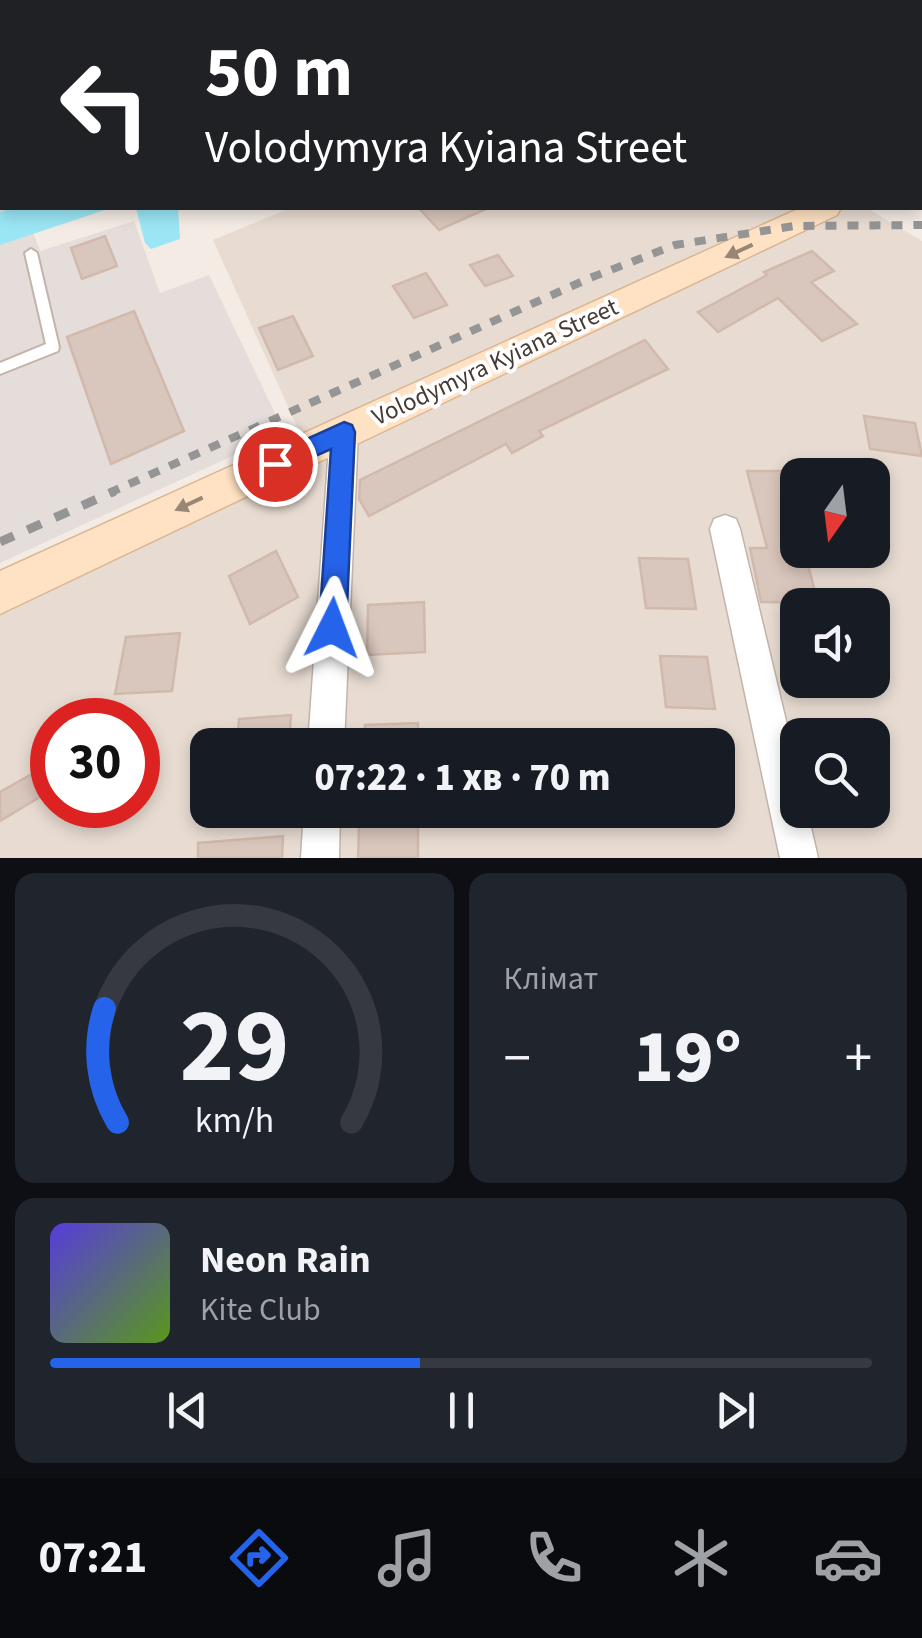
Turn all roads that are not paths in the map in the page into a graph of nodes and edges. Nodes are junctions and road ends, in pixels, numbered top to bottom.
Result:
1 (822, 210) edge
2 (32, 253) dead end
3 (0, 369) edge
4 (344, 432) junction
5 (725, 529) dead end
6 (0, 593) edge
7 (327, 728) edge
8 (321, 828) edge
9 (320, 858) edge
10 (798, 858) edge

1 -> 4 main road, Volodymyra Kyiana Street
2 - 3 lane
4 -> 6 main road, Volodymyra Kyiana Street
4 - 7 street
5 - 10 street
8 - 9 street

